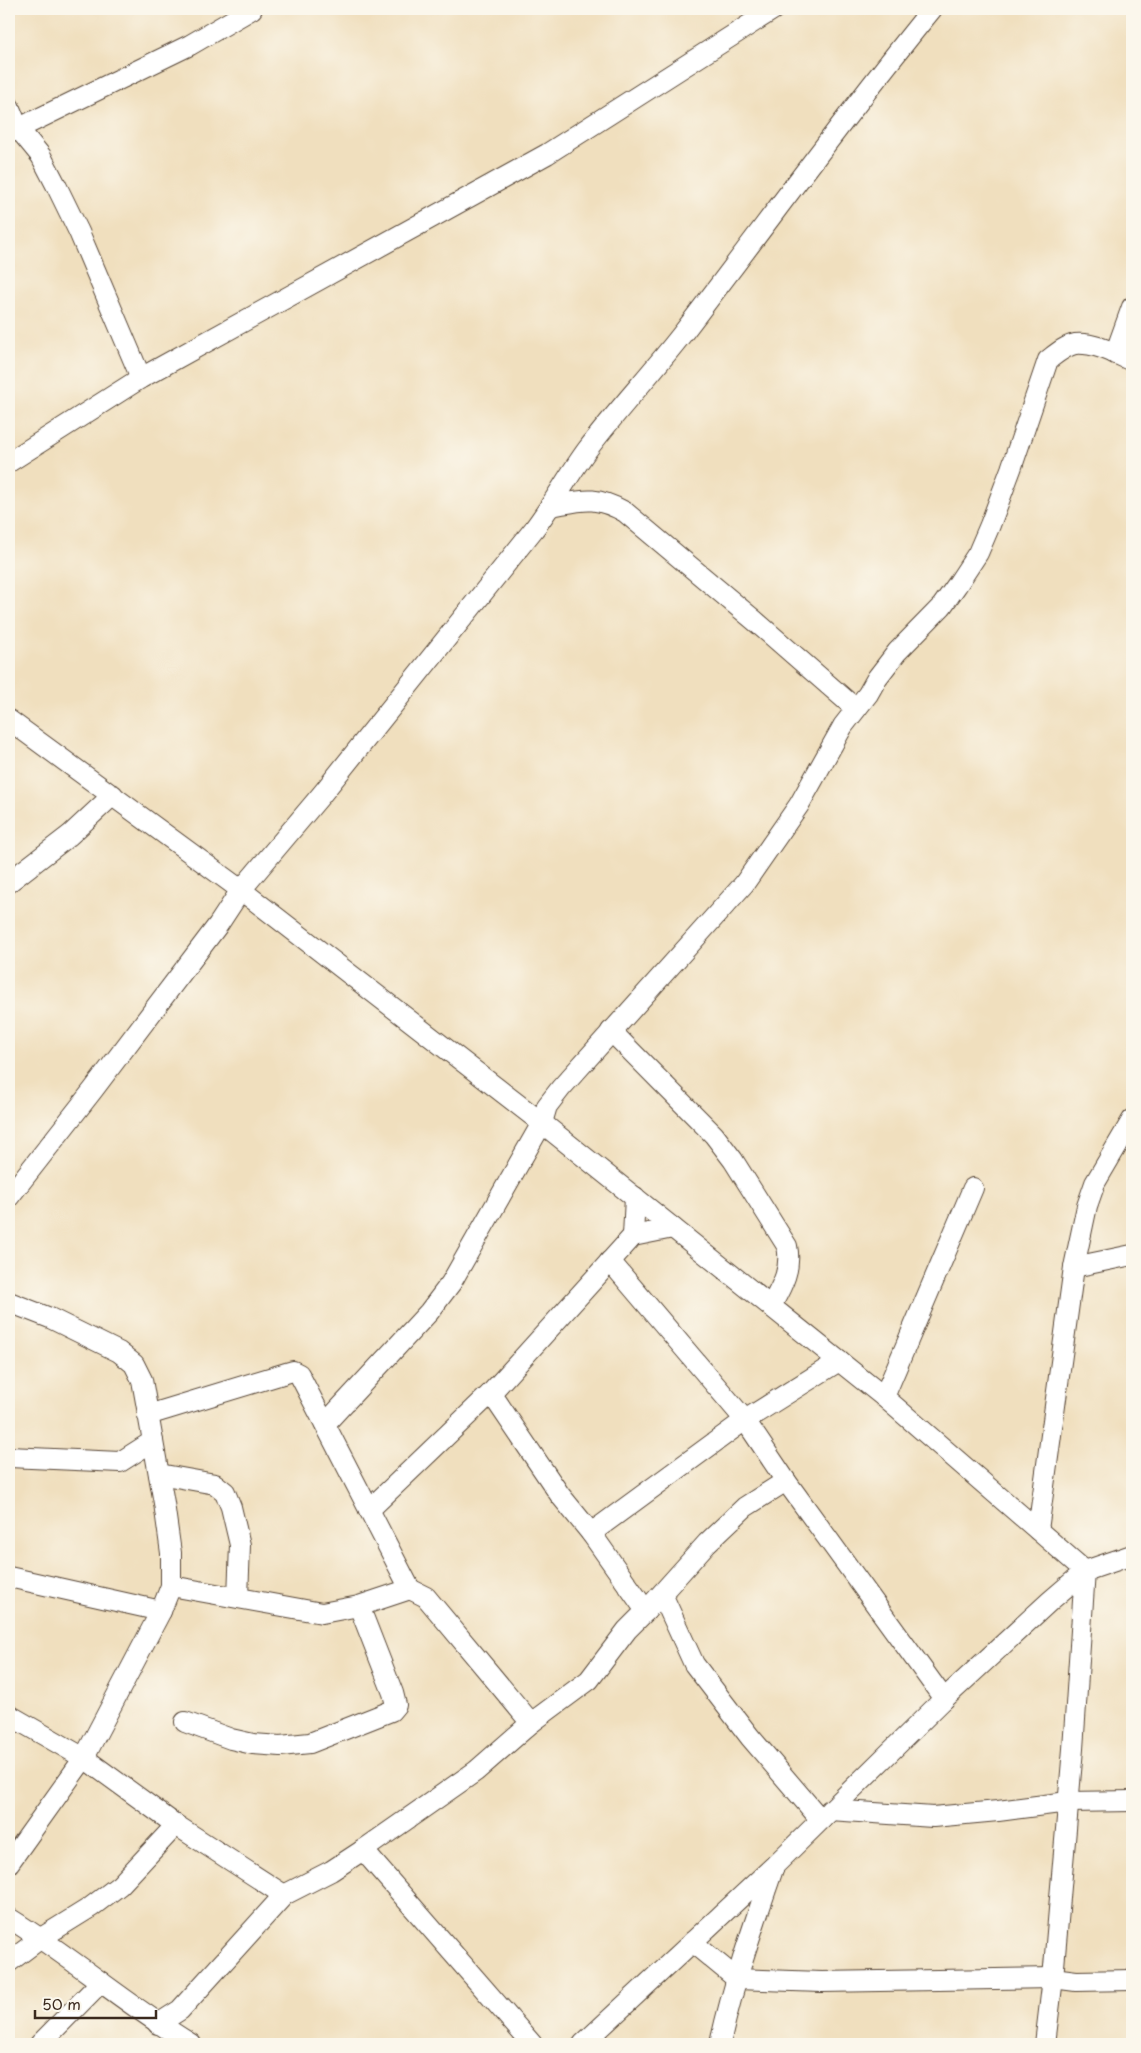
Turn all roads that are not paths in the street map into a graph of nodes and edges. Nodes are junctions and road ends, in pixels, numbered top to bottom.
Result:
1 (252, 9) edge
2 (774, 9) edge
3 (932, 9) edge
4 (9, 106) edge
5 (14, 130) edge
6 (1132, 307) edge
7 (1123, 357) edge
8 (141, 378) junction
9 (9, 462) edge
10 (551, 506) junction
11 (856, 709) junction
12 (9, 720) edge
13 (114, 796) junction
14 (9, 882) edge
15 (241, 890) junction
16 (611, 1031) junction
17 (1132, 1120) edge
18 (542, 1123) junction
19 (973, 1188) dead end
20 (9, 1197) edge
21 (635, 1197) junction
22 (673, 1228) junction
23 (633, 1236) junction
24 (1132, 1255) edge
25 (610, 1261) junction
26 (1074, 1267) junction
27 (9, 1302) edge
28 (771, 1306) junction
29 (839, 1361) junction
30 (491, 1393) junction
31 (884, 1397) junction
32 (148, 1416) junction
33 (745, 1420) junction
34 (325, 1424) junction
35 (153, 1441) junction
36 (9, 1457) edge
37 (159, 1474) junction
38 (786, 1481) junction
39 (369, 1510) junction
40 (1038, 1530) junction
41 (591, 1533) junction
42 (1132, 1556) edge
43 (1085, 1571) junction
44 (9, 1577) edge
45 (171, 1586) junction
46 (410, 1589) junction
47 (662, 1594) junction
48 (238, 1597) junction
49 (359, 1606) junction
50 (161, 1611) junction
51 (646, 1611) junction
52 (944, 1699) junction
53 (9, 1715) edge
54 (185, 1722) dead end
55 (531, 1723) junction
56 (84, 1758) junction
57 (1132, 1801) edge
58 (1068, 1802) junction
59 (826, 1815) junction
60 (176, 1825) junction
61 (363, 1850) junction
62 (9, 1863) edge
63 (775, 1865) junction
64 (284, 1895) junction
65 (9, 1918) edge
66 (41, 1938) junction
67 (692, 1942) junction
68 (9, 1962) edge
69 (1053, 1978) junction
70 (736, 1979) junction
71 (1132, 1980) edge
72 (101, 1982) junction
73 (180, 2010) junction
74 (158, 2024) junction
75 (185, 2040) edge
76 (40, 2044) edge
77 (532, 2044) edge
78 (583, 2044) edge
79 (720, 2044) edge
80 (1045, 2044) edge

1 - 5 street
2 - 8 street
3 - 10 street
4 - 5 street
5 - 8 street
6 - 7 street
7 - 11 street
8 - 9 street
10 - 11 street
10 - 15 street
11 - 16 street
12 - 13 street
13 - 14 street
13 - 15 street
15 - 18 street
15 - 20 street
16 - 18 street
16 - 28 street
17 - 26 street
18 - 21 street
18 - 34 street
19 - 31 street
21 - 22 street
21 - 23 street
22 - 23 street
22 - 28 street
23 - 25 street
24 - 26 street
25 - 30 street
25 - 33 street
26 - 40 street
27 - 32 street
28 - 29 street
29 - 31 street
29 - 33 street
30 - 39 street
30 - 41 street
31 - 40 street
32 - 34 street
32 - 35 street
33 - 38 street
33 - 41 street
34 - 39 street
35 - 36 street
35 - 37 street
37 - 45 street
37 - 48 street
38 - 47 street
38 - 52 street
39 - 46 street
40 - 43 street
41 - 51 street
42 - 43 street
43 - 52 street
43 - 58 street
44 - 50 street
45 - 48 street
45 - 50 street
46 - 49 street
46 - 55 street
47 - 51 street
47 - 59 street
48 - 49 street
49 - 54 street
50 - 56 street
51 - 55 street
52 - 59 street
53 - 56 street
55 - 61 street
56 - 60 street
56 - 62 street
57 - 58 street
58 - 59 street
58 - 69 street
59 - 63 street
60 - 64 street
60 - 66 street
61 - 64 street
61 - 77 street
63 - 67 street
63 - 70 street
64 - 73 street
65 - 66 street
66 - 68 street
66 - 72 street
67 - 70 street
67 - 78 street
69 - 70 street
69 - 71 street
69 - 80 street
70 - 79 street
72 - 74 street
72 - 76 street
73 - 74 street
73 - 75 street
74 - 75 street

